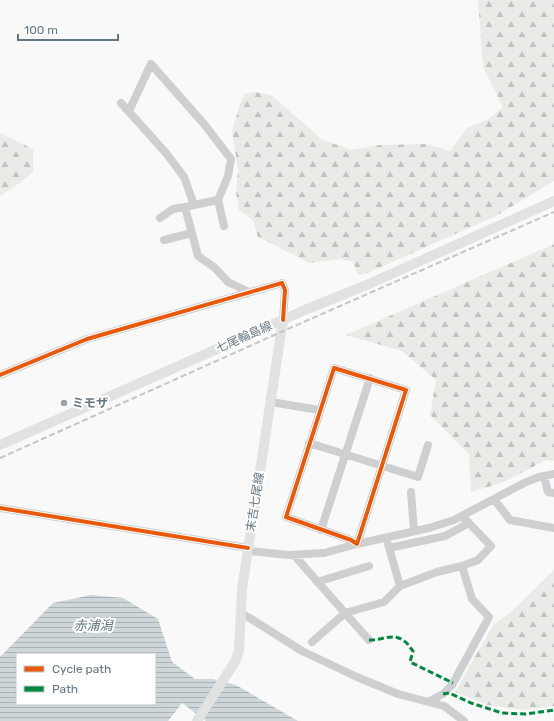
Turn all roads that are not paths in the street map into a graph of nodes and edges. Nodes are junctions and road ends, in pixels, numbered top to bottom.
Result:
1 (121, 103) dead end
2 (129, 111) junction
3 (218, 200) junction
4 (554, 201) edge
5 (194, 205) junction
6 (185, 207) junction
7 (160, 218) dead end
8 (224, 226) dead end
9 (192, 233) junction
10 (164, 240) dead end
11 (249, 292) junction
12 (283, 320) junction
13 (0, 376) edge
14 (370, 378) junction
15 (271, 402) junction
16 (319, 410) junction
17 (309, 443) junction
18 (0, 445) edge
19 (428, 445) dead end
20 (345, 455) junction
21 (382, 466) junction
22 (554, 474) edge
23 (544, 476) junction
24 (411, 492) dead end
25 (554, 493) edge
26 (494, 499) junction
27 (0, 508) edge
28 (462, 516) junction
29 (469, 523) junction
30 (554, 528) edge
31 (321, 530) junction
32 (414, 531) junction
33 (387, 537) junction
34 (357, 544) junction
35 (389, 548) junction
36 (248, 549) junction
37 (294, 555) junction
38 (369, 566) dead end
39 (462, 566) junction
40 (317, 582) junction
41 (400, 586) junction
42 (345, 613) junction
43 (242, 614) junction
44 (369, 640) dead end
45 (312, 642) dead end
46 (430, 702) junction
47 (197, 721) edge
48 (464, 721) edge

1 - 2 street
2 - 3 street
2 - 5 street
3 - 5 street
3 - 8 street
4 - 12 main road, 七尾輪島線
5 - 6 street
6 - 7 street
6 - 9 street
9 - 10 street
9 - 11 street
11 - 12 street
11 - 13 street
12 - 15 main road, 末吉七尾線
12 - 18 main road, 七尾輪島線
14 - 16 street
14 - 20 street
14 - 21 street
15 - 16 street
15 - 36 main road, 末吉七尾線
16 - 17 street
17 - 20 street
17 - 31 street
19 - 21 street
20 - 21 street
20 - 31 street
21 - 34 street
22 - 23 street
23 - 25 street
23 - 26 street
24 - 32 street
26 - 28 street
26 - 30 street
27 - 36 street
28 - 29 street
28 - 32 street
29 - 35 street
29 - 39 street
31 - 34 street
32 - 33 street
33 - 34 street
33 - 35 street
34 - 37 street
35 - 41 street
36 - 37 street
36 - 43 main road, 末吉七尾線
37 - 40 street
38 - 40 street
39 - 41 street
39 - 46 street
40 - 42 street
41 - 42 street
42 - 44 street
42 - 45 street
43 - 46 street
43 - 47 main road, 末吉七尾線
46 - 48 street

